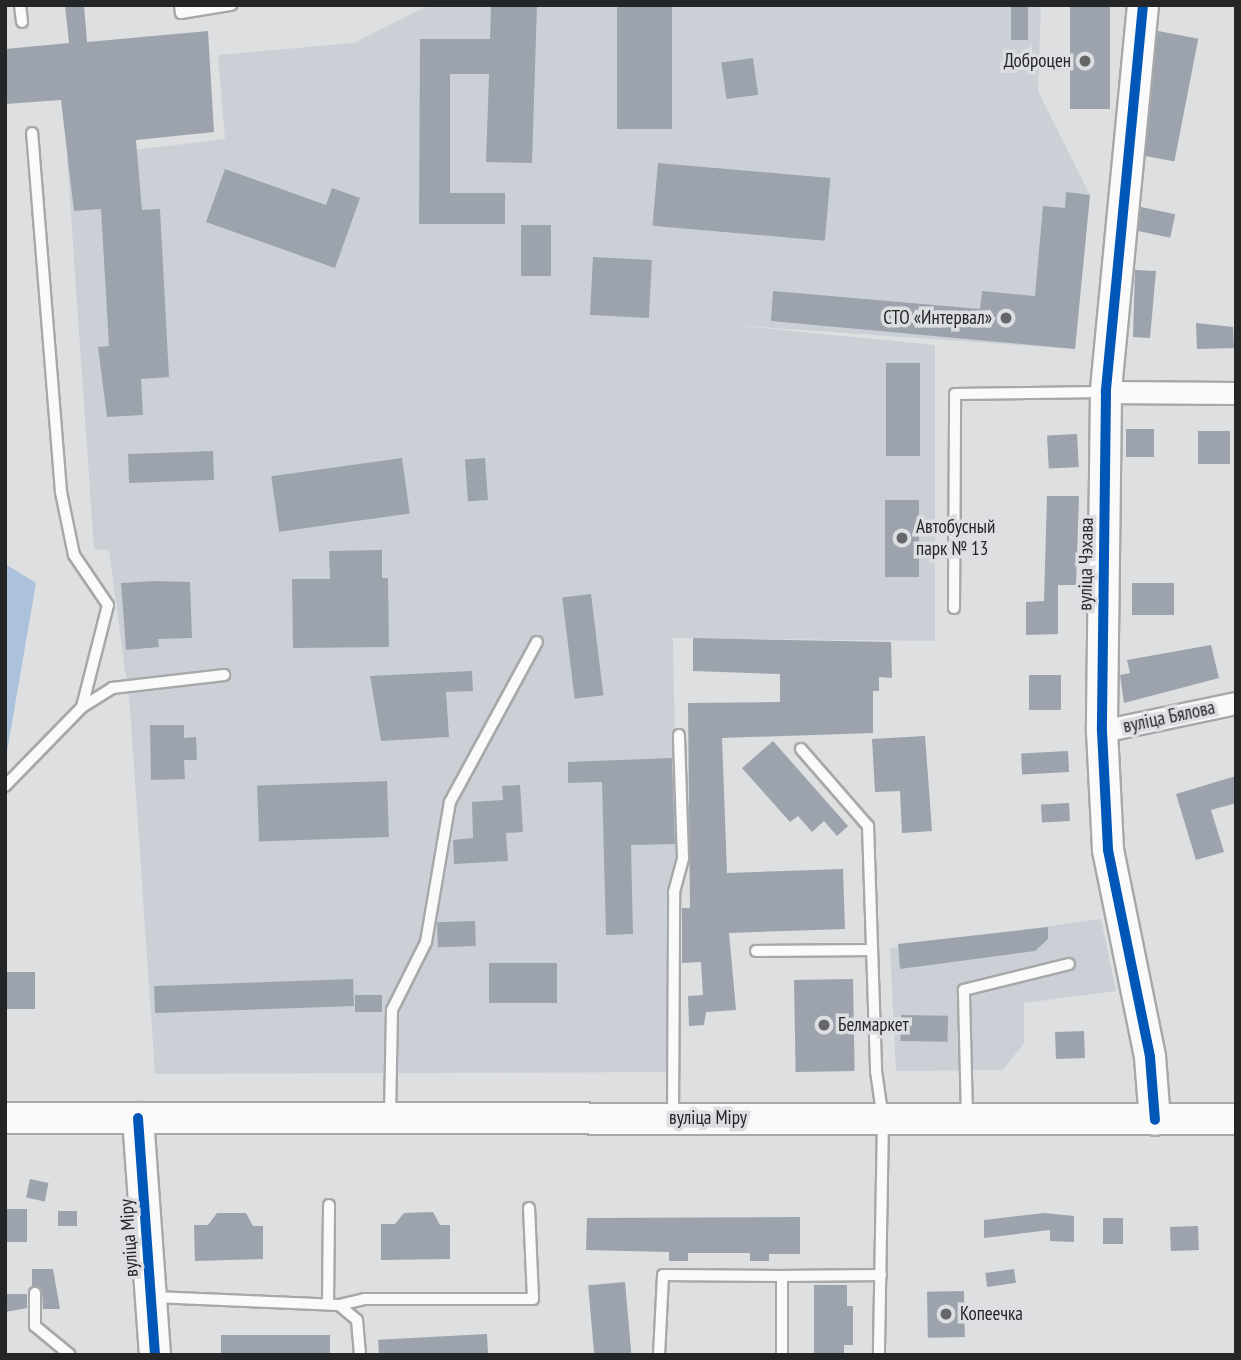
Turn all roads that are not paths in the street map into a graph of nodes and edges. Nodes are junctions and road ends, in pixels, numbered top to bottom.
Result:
1 (20, 5) edge
2 (180, 5) edge
3 (231, 5) edge
4 (1143, 5) edge
5 (22, 22) dead end
6 (32, 133) dead end
7 (1106, 392) junction
8 (1236, 393) edge
9 (954, 608) dead end
10 (537, 642) dead end
11 (224, 674) dead end
12 (1236, 703) edge
13 (82, 707) junction
14 (1102, 731) junction
15 (680, 735) dead end
16 (801, 749) dead end
17 (5, 786) edge
18 (872, 950) junction
19 (756, 951) dead end
20 (1069, 964) dead end
21 (673, 1117) junction
22 (5, 1118) edge
23 (138, 1118) junction
24 (390, 1118) junction
25 (883, 1119) junction
26 (1236, 1119) edge
27 (967, 1120) junction
28 (1155, 1120) junction
29 (329, 1205) dead end
30 (529, 1208) dead end
31 (881, 1275) junction
32 (782, 1276) junction
33 (34, 1293) dead end
34 (151, 1297) junction
35 (334, 1304) junction
36 (70, 1355) edge
37 (155, 1355) edge
38 (360, 1355) edge
39 (659, 1355) edge
40 (782, 1355) edge
41 (879, 1355) edge

1 - 5 lane
2 - 3 lane
4 - 7 street, вуліца Чэхава
6 - 13 lane
7 - 8 street
7 - 9 lane
7 - 14 street, вуліца Чэхава
10 - 24 lane
11 - 13 lane
12 - 14 street, вуліца Бялова
13 - 17 lane
14 - 28 street, вуліца Чэхава
15 - 21 lane
16 - 18 lane
18 - 19 lane
18 - 25 lane
20 - 27 lane
21 - 24 street, вуліца Міру
21 - 25 street, вуліца Міру
22 - 23 street, вуліца Міру
23 - 24 street, вуліца Міру
23 - 34 street, вуліца Міру
25 - 27 street, вуліца Міру
25 - 31 lane
26 - 28 street, вуліца Міру
27 - 28 street, вуліца Міру
29 - 35 lane
30 - 35 lane
31 - 32 lane
31 - 41 lane
32 - 39 lane
32 - 40 lane
33 - 36 lane
34 - 35 lane
34 - 37 street, вуліца Міру
35 - 38 lane

